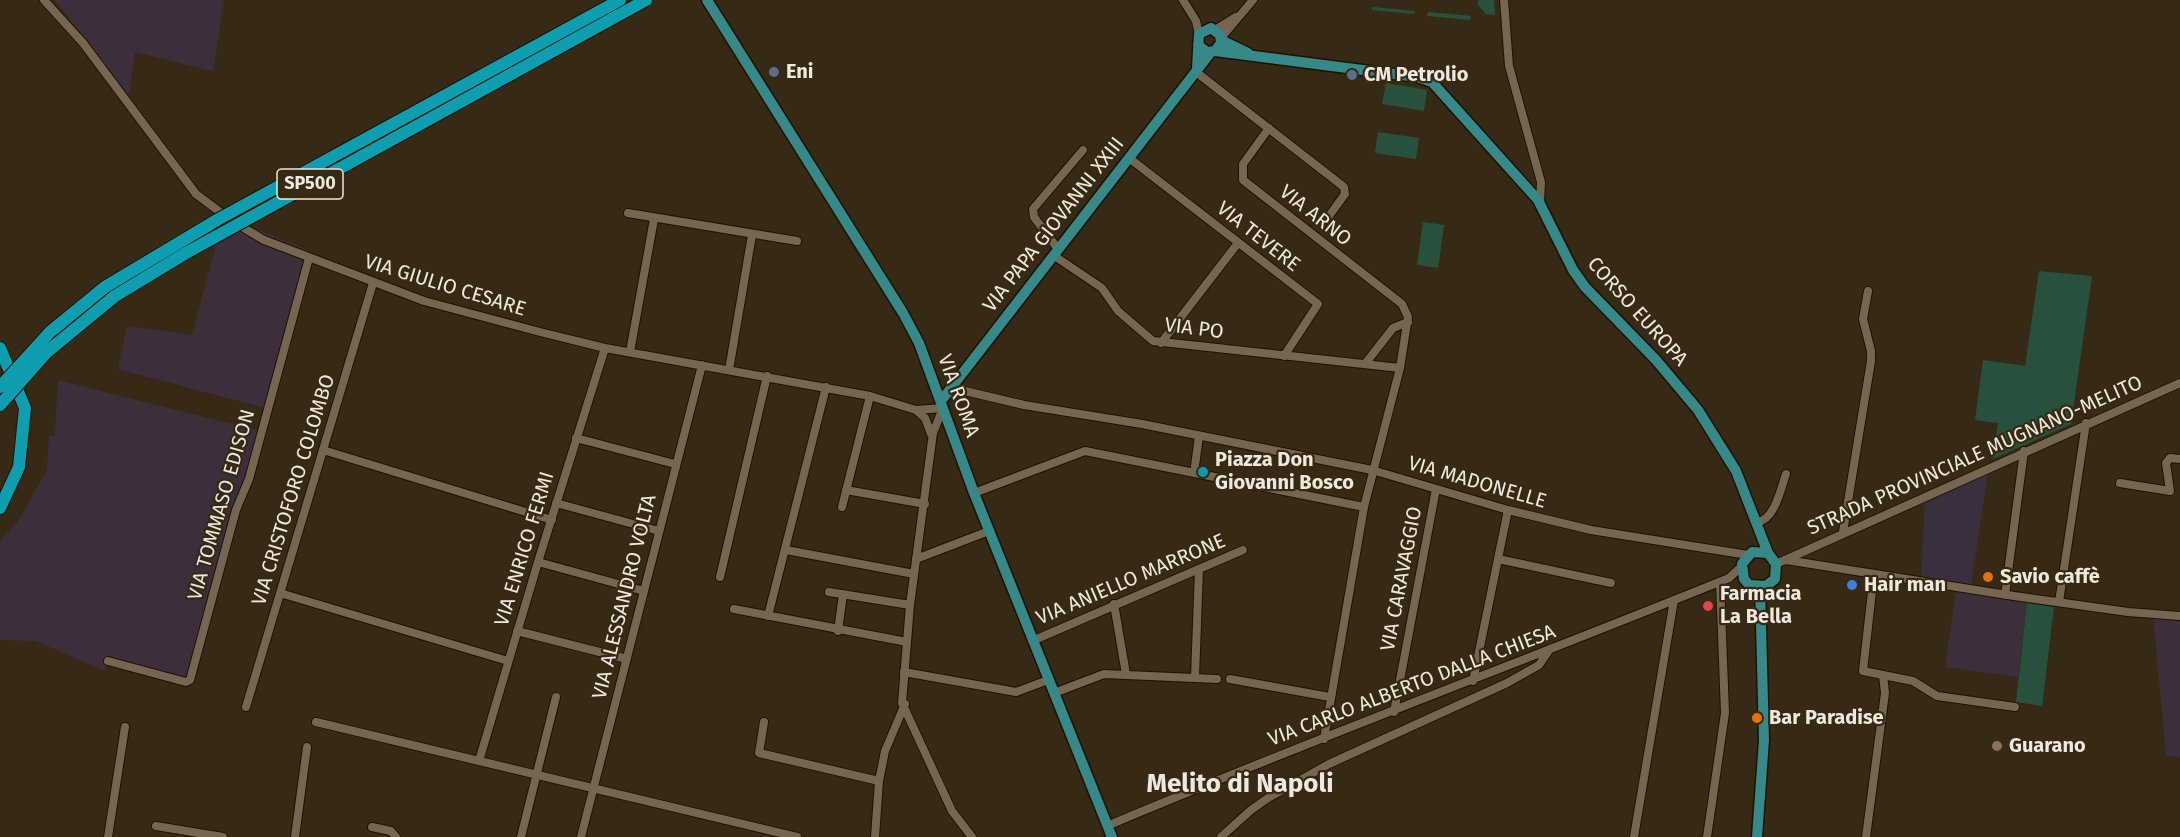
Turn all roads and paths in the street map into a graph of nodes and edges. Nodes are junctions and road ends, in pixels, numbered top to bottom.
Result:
1 (44, 0) edge
2 (620, 0) edge
3 (646, 0) edge
4 (707, 0) edge
5 (1183, 0) edge
6 (1253, 0) edge
7 (1504, 0) edge
8 (1196, 21) junction
9 (1217, 34) junction
10 (1198, 40) junction
11 (1213, 52) junction
12 (1252, 55) junction
13 (1196, 72) junction
14 (1269, 128) junction
15 (1083, 150) dead end
16 (1129, 158) junction
17 (1539, 174) junction
18 (1520, 180) junction
19 (1538, 195) junction
20 (628, 213) dead end
21 (1329, 216) dead end
22 (654, 219) junction
23 (752, 235) junction
24 (796, 241) dead end
25 (1238, 243) junction
26 (1055, 252) junction
27 (309, 258) junction
28 (373, 283) junction
29 (1868, 291) dead end
30 (1408, 321) junction
31 (1161, 343) junction
32 (0, 348) edge
33 (605, 348) junction
34 (630, 352) junction
35 (1284, 356) junction
36 (1365, 364) junction
37 (702, 365) junction
38 (1400, 368) junction
39 (729, 370) junction
40 (766, 376) junction
41 (2180, 382) edge
42 (0, 387) edge
43 (826, 387) junction
44 (965, 391) dead end
45 (870, 396) junction
46 (942, 404) junction
47 (0, 405) edge
48 (916, 410) junction
49 (936, 422) junction
50 (947, 422) junction
51 (2086, 423) junction
52 (1199, 436) junction
53 (576, 438) junction
54 (933, 440) junction
55 (323, 450) junction
56 (2024, 452) junction
57 (2180, 459) edge
58 (675, 464) junction
59 (1372, 470) junction
60 (1194, 473) junction
61 (1786, 474) dead end
62 (2120, 483) dead end
63 (1436, 489) junction
64 (846, 490) junction
65 (974, 493) junction
66 (556, 503) junction
67 (925, 504) junction
68 (842, 507) dead end
69 (1364, 507) junction
70 (0, 508) edge
71 (1508, 510) junction
72 (552, 520) junction
73 (1757, 522) junction
74 (659, 531) junction
75 (989, 531) junction
76 (1843, 532) junction
77 (786, 550) junction
78 (1243, 550) dead end
79 (1748, 555) junction
80 (916, 559) junction
81 (1498, 559) junction
82 (1775, 559) junction
83 (537, 562) junction
84 (1741, 567) junction
85 (1199, 568) junction
86 (914, 574) junction
87 (1874, 574) junction
88 (720, 578) dead end
89 (1724, 580) junction
90 (1611, 583) dead end
91 (1754, 587) junction
92 (644, 591) junction
93 (829, 592) dead end
94 (280, 593) junction
95 (843, 594) junction
96 (2005, 595) junction
97 (1674, 600) junction
98 (2059, 602) junction
99 (1114, 604) junction
100 (910, 605) junction
101 (734, 609) dead end
102 (768, 616) junction
103 (2180, 616) edge
104 (517, 631) junction
105 (838, 631) junction
106 (1032, 640) junction
107 (907, 642) junction
108 (1550, 649) junction
109 (627, 659) junction
110 (108, 661) dead end
111 (508, 661) junction
112 (904, 672) junction
113 (1126, 674) junction
114 (1883, 675) junction
115 (1195, 677) junction
116 (1217, 679) dead end
117 (1230, 679) dead end
118 (1048, 680) junction
119 (1473, 681) junction
120 (1054, 693) junction
121 (556, 697) dead end
122 (1330, 697) junction
123 (246, 707) dead end
124 (2015, 707) dead end
125 (904, 709) junction
126 (1394, 711) junction
127 (319, 722) dead end
128 (764, 722) dead end
129 (125, 727) dead end
130 (1324, 739) junction
131 (307, 747) dead end
132 (479, 761) junction
133 (536, 776) junction
134 (879, 781) junction
135 (592, 790) junction
136 (156, 826) dead end
137 (1107, 826) junction
138 (372, 827) dead end
139 (108, 837) edge
140 (223, 837) edge
141 (295, 837) edge
142 (396, 837) edge
143 (521, 837) edge
144 (581, 837) edge
145 (797, 837) edge
146 (875, 837) edge
147 (972, 837) edge
148 (1112, 837) edge
149 (1221, 837) edge
150 (1634, 837) edge
151 (1707, 837) edge
152 (1757, 837) edge
153 (1866, 837) edge

1 - 27 street, VIA GIULIO CESARE
2 - 42 highway, SP500, bridge
3 - 47 highway, SP500, bridge
4 - 46 main road, VIA ROMA
5 - 8 street
6 - 9 street
7 - 17 street
8 - 9 street, CORSO EUROPA
8 - 10 street
9 - 10 main road
9 - 11 main road, VIA PAPA GIOVANNI XXIII
9 - 12 main road, CORSO EUROPA
10 - 11 main road
10 - 13 main road
11 - 12 main road, CORSO EUROPA
11 - 13 main road, VIA PAPA GIOVANNI XXIII
12 - 18 main road, CORSO EUROPA
13 - 14 street
13 - 16 main road, VIA PAPA GIOVANNI XXIII
14 - 21 street
14 - 30 street, VIA ARNO
15 - 26 street, VIA PO
16 - 25 street, VIA TEVERE
16 - 26 main road, VIA PAPA GIOVANNI XXIII
17 - 18 street
17 - 19 street
18 - 19 main road, CORSO EUROPA
19 - 73 main road, CORSO EUROPA
20 - 22 street
22 - 23 street
22 - 34 street
23 - 24 street
23 - 39 street
25 - 31 street
25 - 35 street, VIA TEVERE
26 - 31 street, VIA PO
26 - 46 main road, VIA PAPA GIOVANNI XXIII
27 - 28 street, VIA GIULIO CESARE
27 - 110 street, VIA TOMMASO EDISON
28 - 33 street, VIA GIULIO CESARE
28 - 55 street, VIA CRISTOFORO COLOMBO
29 - 76 street
30 - 36 street
30 - 38 street
31 - 35 street, VIA PO
32 - 70 highway
33 - 34 street, VIA GIULIO CESARE
33 - 53 street, VIA ENRICO FERMI
34 - 37 street, VIA GIULIO CESARE
35 - 36 street, VIA PO
36 - 38 street, VIA PO
37 - 39 street, VIA GIULIO CESARE
37 - 58 street, VIA ALESSANDRO VOLTA
38 - 59 street
39 - 40 street, VIA GIULIO CESARE
40 - 43 street, VIA GIULIO CESARE
40 - 88 street
41 - 51 street, STRADA PROVINCIALE MUGNANO-MELITO
43 - 45 street, VIA GIULIO CESARE
43 - 77 street
44 - 52 street, VIA MADONELLE
45 - 48 street, VIA GIULIO CESARE
45 - 64 street
46 - 48 street, VIA GIULIO CESARE
46 - 49 street
46 - 50 main road, VIA ROMA
48 - 54 street
49 - 50 street
49 - 54 street
50 - 65 main road, VIA ROMA
51 - 56 street, STRADA PROVINCIALE MUGNANO-MELITO
51 - 98 street
52 - 59 street, VIA MADONELLE
52 - 60 street
53 - 58 street
53 - 66 street, VIA ENRICO FERMI
54 - 67 street
55 - 72 street
55 - 94 street, VIA CRISTOFORO COLOMBO
56 - 76 street, STRADA PROVINCIALE MUGNANO-MELITO
56 - 96 street
57 - 62 street
58 - 74 street, VIA ALESSANDRO VOLTA
59 - 63 street, VIA MADONELLE
59 - 69 street
60 - 65 street
60 - 69 street
61 - 73 street
63 - 71 street, VIA MADONELLE
63 - 126 street, VIA CARAVAGGIO
64 - 67 street
64 - 68 street
65 - 75 main road, VIA ROMA
66 - 72 street, VIA ENRICO FERMI
66 - 74 street
67 - 80 street
69 - 122 street
71 - 79 street, VIA MADONELLE
71 - 81 street
72 - 83 street, VIA ENRICO FERMI
73 - 79 main road
73 - 82 main road, CORSO EUROPA
74 - 92 street, VIA ALESSANDRO VOLTA
75 - 80 street
75 - 106 main road, VIA ROMA
76 - 82 street, STRADA PROVINCIALE MUGNANO-MELITO
77 - 86 street
77 - 102 street
78 - 85 street, VIA ANIELLO MARRONE
79 - 82 main road
79 - 84 main road
80 - 86 street
81 - 90 street
81 - 119 street
82 - 87 street
82 - 91 main road
83 - 92 street
83 - 104 street, VIA ENRICO FERMI
84 - 89 street, VIA CARLO ALBERTO DALLA CHIESA
84 - 91 main road
85 - 99 street, VIA ANIELLO MARRONE
85 - 115 street
86 - 100 street
87 - 96 street
87 - 114 street
89 - 91 street, VIA CARLO ALBERTO DALLA CHIESA
89 - 97 street, VIA CARLO ALBERTO DALLA CHIESA
89 - 151 street
91 - 152 main road
92 - 109 street, VIA ALESSANDRO VOLTA
93 - 95 street
94 - 111 street
94 - 123 street, VIA CRISTOFORO COLOMBO
95 - 100 street
95 - 105 street
96 - 98 street
97 - 108 street, VIA CARLO ALBERTO DALLA CHIESA
97 - 150 street
98 - 103 street
99 - 106 street, VIA ANIELLO MARRONE
99 - 113 street
100 - 107 street
101 - 102 street
102 - 105 street
104 - 109 street
104 - 111 street, VIA ENRICO FERMI
105 - 107 street
106 - 118 main road, VIA ROMA
107 - 112 street
108 - 119 street, VIA CARLO ALBERTO DALLA CHIESA
108 - 149 street
109 - 135 street, VIA ALESSANDRO VOLTA
111 - 132 street, VIA ENRICO FERMI
112 - 118 street
112 - 125 street
113 - 115 street
113 - 120 street
114 - 124 street
114 - 153 street
115 - 116 street
117 - 122 street
118 - 120 main road, VIA ROMA
119 - 126 street, VIA CARLO ALBERTO DALLA CHIESA
120 - 137 main road, VIA ROMA
121 - 133 street
122 - 130 street
125 - 134 street
125 - 147 street
126 - 130 street, VIA CARLO ALBERTO DALLA CHIESA
127 - 132 street
128 - 134 street
129 - 139 street
130 - 137 street, VIA CARLO ALBERTO DALLA CHIESA
131 - 141 street
132 - 133 street
133 - 135 street
133 - 143 street
134 - 146 street
135 - 144 street, VIA ALESSANDRO VOLTA
135 - 145 street
136 - 140 street
137 - 148 main road, VIA ROMA
138 - 142 street

